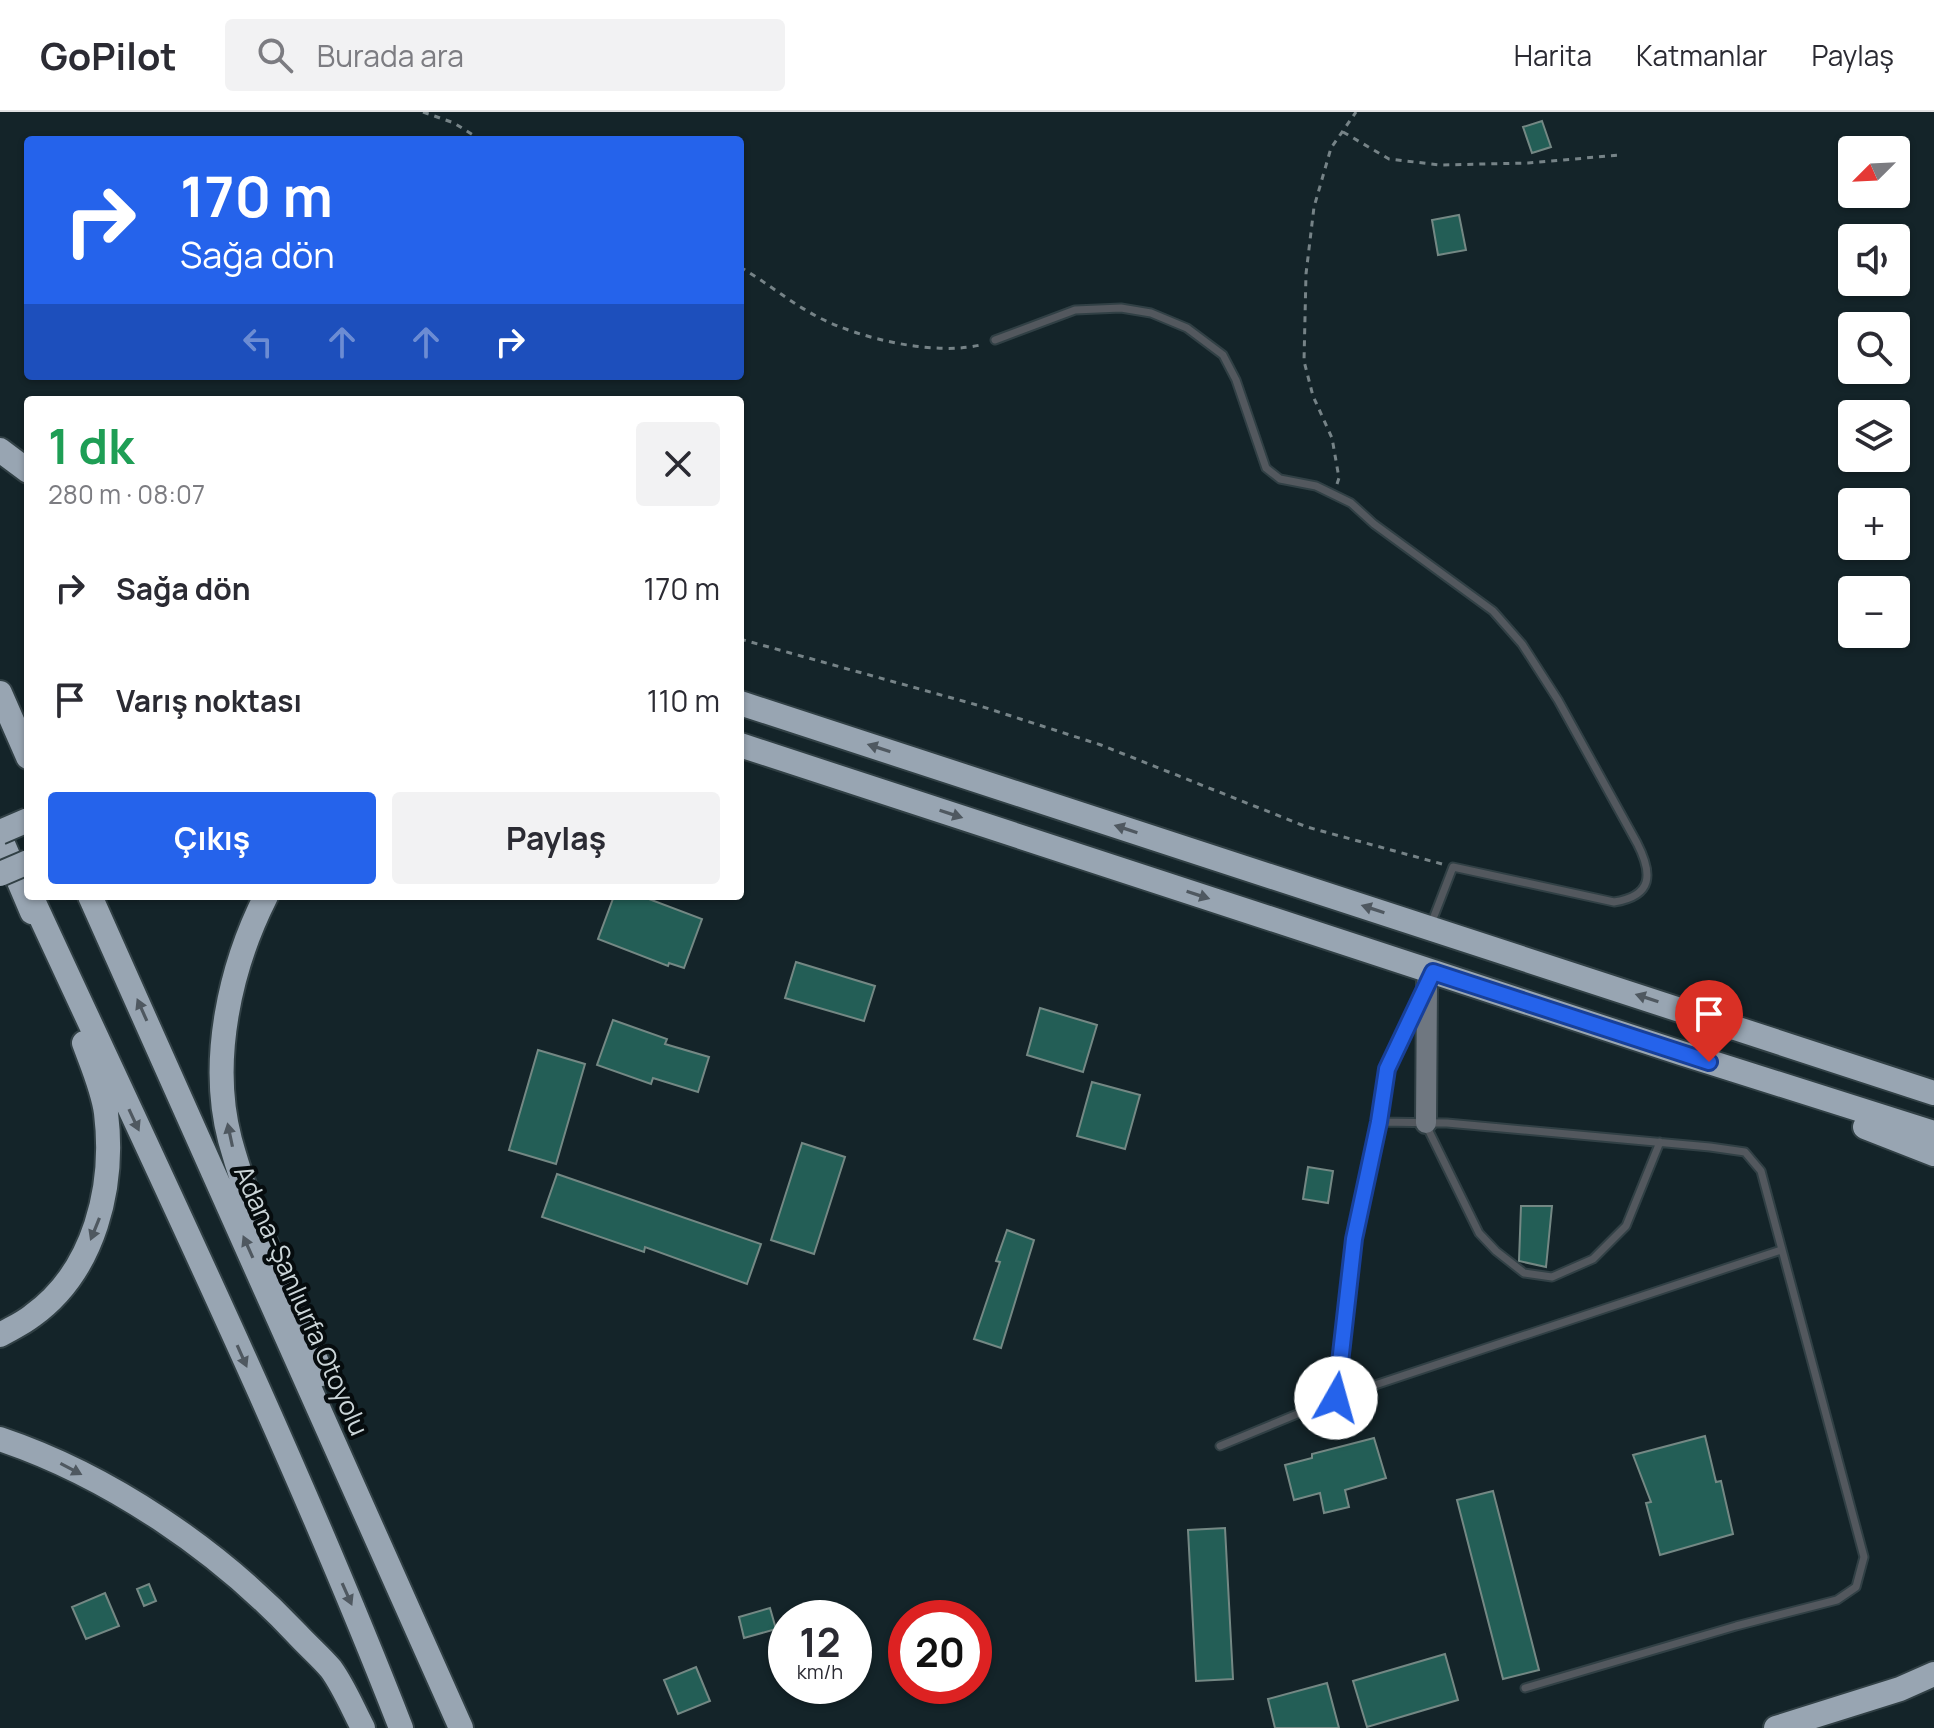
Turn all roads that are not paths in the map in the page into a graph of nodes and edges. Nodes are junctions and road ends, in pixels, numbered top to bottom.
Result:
1 (995, 340) road end
2 (0, 450) edge
3 (24, 468) edge
4 (0, 693) edge
5 (744, 703) edge
6 (744, 747) edge
7 (24, 748) edge
8 (24, 822) edge
9 (0, 832) edge
10 (24, 864) edge
11 (0, 874) edge
12 (24, 881) edge
13 (24, 893) edge
14 (27, 900) edge
15 (33, 900) edge
16 (92, 900) edge
17 (264, 900) edge
18 (1430, 927) junction
19 (1430, 977) junction
20 (1706, 1016) junction
21 (1681, 1053) junction
22 (1934, 1082) edge
23 (1934, 1093) edge
24 (1379, 1122) junction
25 (1426, 1123) junction
26 (1934, 1133) edge
27 (1660, 1142) junction
28 (1934, 1154) edge
29 (1781, 1250) junction
30 (0, 1335) edge
31 (1336, 1398) junction
32 (0, 1439) edge
33 (1220, 1446) dead end
34 (1934, 1674) edge
35 (1525, 1688) dead end
36 (1934, 1692) edge
37 (363, 1728) edge
38 (401, 1728) edge
39 (463, 1728) edge
40 (1776, 1728) edge
41 (1785, 1728) edge

1 - 18 lane
2 - 3 highway
4 - 7 highway
18 -> 5 highway
6 -> 19 highway
8 - 9 highway, bridge
9 - 12 highway
9 -> 13 highway
10 - 11 highway, bridge
14 -> 30 highway
15 -> 38 highway
39 -> 16 highway, Adana-Şanlıurfa Otoyolu
39 -> 17 highway
20 -> 18 highway
19 - 21 highway
19 - 24 lane
19 - 25 street
20 - 22 highway
20 - 23 highway
21 - 26 highway
21 - 28 highway
24 - 25 lane
24 - 31 lane
25 - 27 lane
25 - 27 lane
27 - 29 lane
29 - 31 lane
29 - 35 lane
31 - 33 lane
32 -> 37 highway
34 - 40 highway
36 - 41 highway

